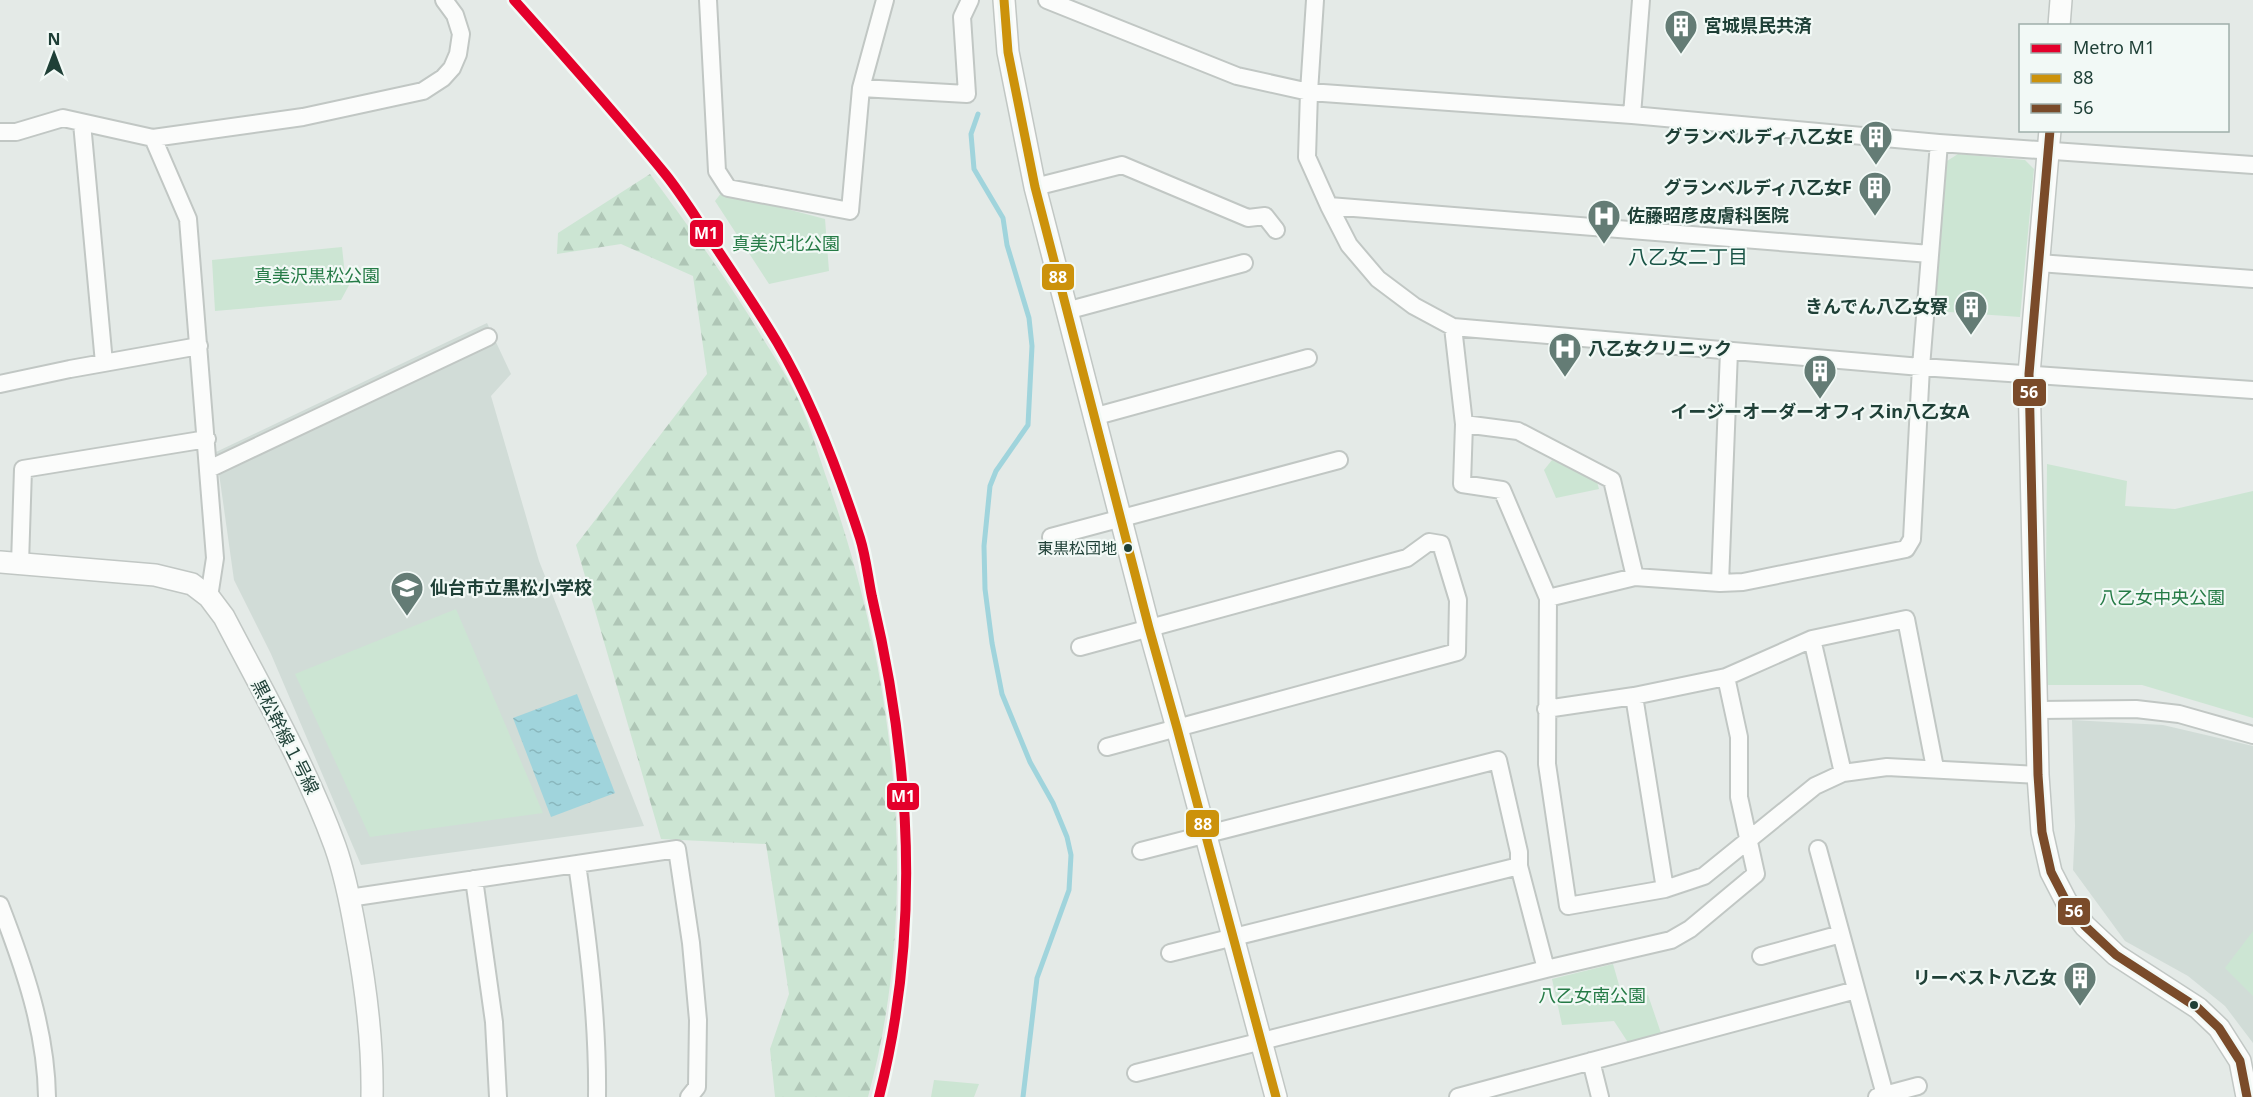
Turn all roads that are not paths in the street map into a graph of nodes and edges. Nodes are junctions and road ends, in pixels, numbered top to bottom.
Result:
1 (444, 0) edge
2 (708, 0) edge
3 (885, 0) edge
4 (970, 0) edge
5 (1004, 0) edge
6 (1047, 0) edge
7 (1315, 0) edge
8 (1641, 0) edge
9 (2061, 0) edge
10 (2059, 24) edge
11 (861, 88) junction
12 (1309, 92) junction
13 (1632, 115) junction
14 (82, 123) junction
15 (0, 132) edge
16 (153, 138) junction
17 (2049, 140) edge
18 (1939, 142) junction
19 (2253, 165) edge
20 (1035, 187) junction
21 (1329, 206) junction
22 (1276, 230) dead end
23 (1930, 254) junction
24 (2039, 262) junction
25 (1244, 263) dead end
26 (2253, 279) edge
27 (1066, 311) junction
28 (1453, 327) junction
29 (488, 338) dead end
30 (199, 346) junction
31 (1729, 351) junction
32 (1308, 358) dead end
33 (104, 363) junction
34 (1921, 367) junction
35 (2030, 374) junction
36 (0, 384) edge
37 (2253, 390) edge
38 (1093, 417) junction
39 (1464, 424) junction
40 (207, 439) junction
41 (1339, 460) dead end
42 (209, 469) junction
43 (1121, 519) junction
44 (1051, 537) dead end
45 (10, 563) edge
46 (1635, 577) junction
47 (1720, 583) junction
48 (209, 597) junction
49 (1548, 598) junction
50 (1149, 628) junction
51 (1812, 639) junction
52 (1080, 647) dead end
53 (1726, 677) junction
54 (1634, 696) junction
55 (1546, 709) junction
56 (2038, 710) junction
57 (1177, 728) junction
58 (2253, 735) edge
59 (1107, 747) dead end
60 (1935, 768) junction
61 (1843, 773) junction
62 (2038, 775) junction
63 (1206, 834) junction
64 (1748, 840) junction
65 (1818, 849) dead end
66 (1141, 851) dead end
67 (577, 864) junction
68 (1519, 866) junction
69 (474, 879) junction
70 (1665, 889) junction
71 (349, 898) junction
72 (0, 905) edge
73 (1841, 934) junction
74 (1233, 938) junction
75 (8, 946) edge
76 (1170, 953) dead end
77 (1761, 956) dead end
78 (1546, 969) junction
79 (1856, 990) junction
80 (1261, 1041) junction
81 (1591, 1061) junction
82 (1136, 1073) dead end
83 (1918, 1086) dead end
84 (1881, 1096) edge
85 (47, 1097) edge
86 (372, 1097) edge
87 (498, 1097) edge
88 (597, 1097) edge
89 (689, 1097) edge
90 (1276, 1097) edge
91 (1458, 1097) edge
92 (1600, 1097) edge
93 (2247, 1097) edge

1 - 16 street
2 - 11 street
3 - 11 street
4 - 11 street
5 - 20 street
6 - 12 street
7 - 12 street
8 - 13 street
9 - 10 street
12 - 13 street
12 - 21 street
13 - 18 street
14 - 15 street
14 - 16 street
14 - 33 street
16 - 30 street
17 - 18 street
17 - 19 street
17 - 24 street
18 - 23 street
20 - 22 street
20 - 27 street
21 - 23 street
21 - 28 street
23 - 34 street
24 - 26 street
24 - 35 street
25 - 27 street
27 - 38 street
28 - 31 street
28 - 39 street
29 - 42 street
30 - 33 street
30 - 40 street
31 - 34 street
31 - 47 street
32 - 38 street
33 - 36 street
34 - 35 street
34 - 47 street
35 - 37 street
35 - 56 street
38 - 43 street
39 - 46 street
39 - 49 street
40 - 42 street
40 - 45 street
41 - 43 street
42 - 48 street
43 - 44 street
43 - 50 street
45 - 48 street, 黒松幹線１号線
46 - 47 street
46 - 49 street
48 - 71 street, 黒松幹線１号線
49 - 55 street
50 - 52 street
50 - 57 street
50 - 57 street
51 - 53 street
51 - 60 street
51 - 61 street
53 - 54 street
53 - 64 street
54 - 55 street
54 - 70 street
55 - 70 street
56 - 58 street
56 - 62 street
57 - 59 street
57 - 63 street
60 - 61 street
60 - 62 street
61 - 64 street
62 - 93 street
63 - 66 street
63 - 68 street
63 - 74 street
64 - 70 street
64 - 78 street
65 - 73 street
67 - 69 street
67 - 88 street
67 - 89 street
68 - 74 street
68 - 78 street
69 - 71 street
69 - 87 street
71 - 86 street, 黒松幹線１号線
72 - 75 street
73 - 77 street
73 - 79 street
74 - 76 street
74 - 80 street
75 - 85 street
78 - 80 street
79 - 81 street
79 - 84 street
80 - 82 street
80 - 90 street
81 - 91 street
81 - 92 street
83 - 84 street

